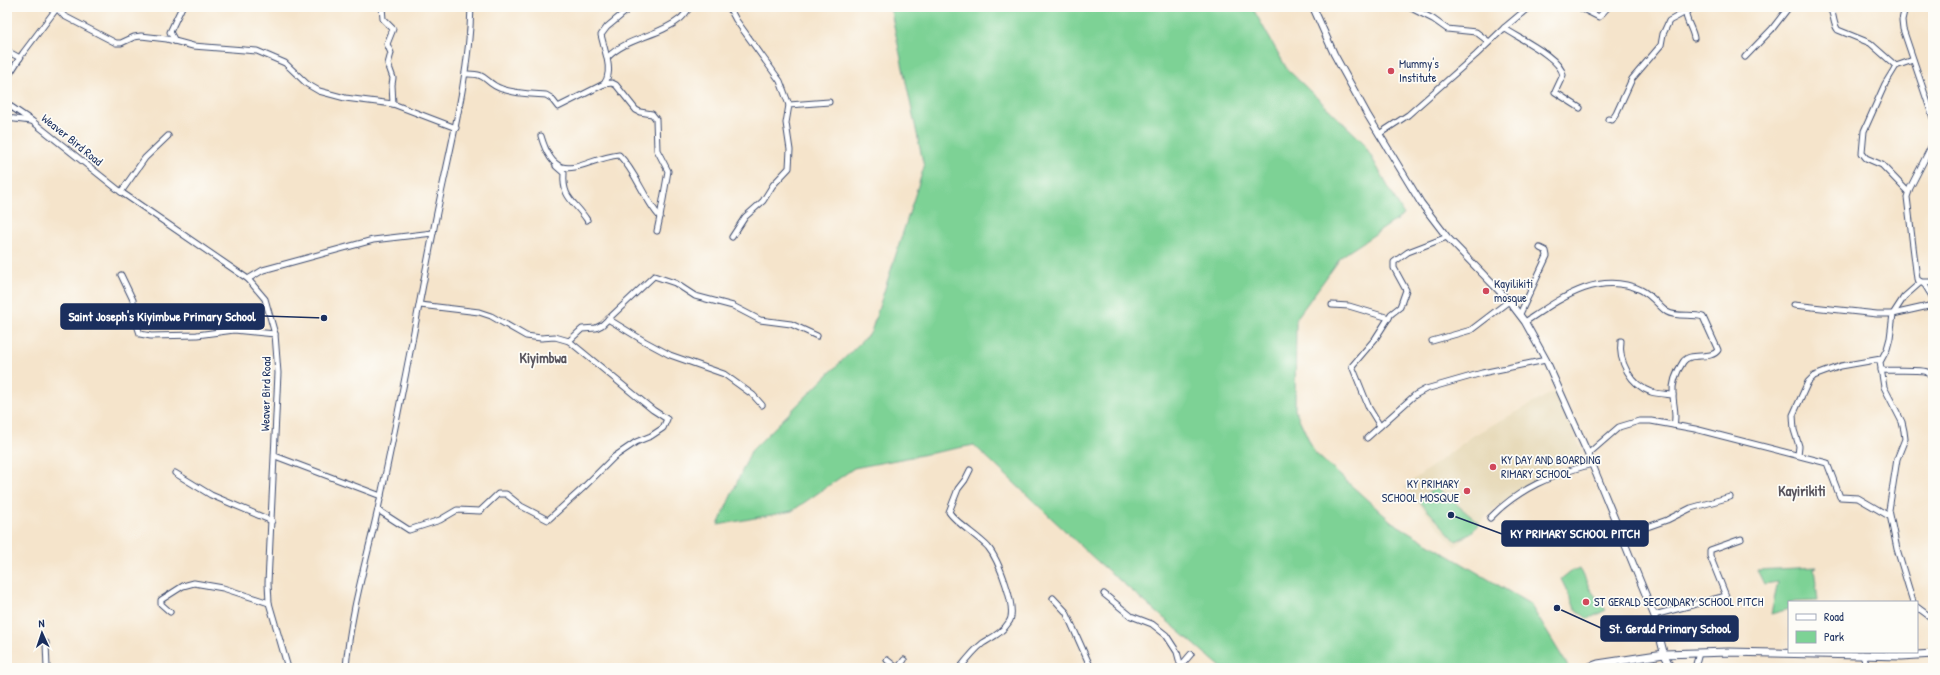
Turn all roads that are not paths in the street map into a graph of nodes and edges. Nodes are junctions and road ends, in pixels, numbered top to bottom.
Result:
1 (182, 7) edge
2 (382, 7) edge
3 (471, 7) edge
4 (631, 7) edge
5 (690, 7) edge
6 (729, 7) edge
7 (1313, 7) edge
8 (1409, 7) edge
9 (1529, 7) edge
10 (1579, 7) edge
11 (1608, 7) edge
12 (1695, 7) edge
13 (1789, 7) edge
14 (1829, 7) edge
15 (1905, 7) edge
16 (56, 8) edge
17 (1686, 9) edge
18 (1504, 28) junction
19 (1694, 38) dead end
20 (175, 41) junction
21 (1489, 42) junction
22 (7, 51) edge
23 (20, 58) junction
24 (607, 58) junction
25 (1745, 58) dead end
26 (1913, 60) junction
27 (1896, 66) junction
28 (465, 74) junction
29 (7, 78) edge
30 (604, 84) junction
31 (1931, 101) edge
32 (830, 102) dead end
33 (7, 104) edge
34 (393, 104) junction
35 (789, 105) junction
36 (1580, 108) dead end
37 (7, 118) edge
38 (1933, 118) edge
39 (1608, 119) dead end
40 (32, 121) junction
41 (456, 128) junction
42 (1379, 134) junction
43 (168, 136) dead end
44 (541, 136) dead end
45 (1933, 143) edge
46 (554, 164) junction
47 (121, 192) junction
48 (1908, 192) junction
49 (660, 217) junction
50 (587, 220) dead end
51 (657, 231) dead end
52 (433, 234) junction
53 (1446, 237) junction
54 (732, 238) dead end
55 (1540, 248) dead end
56 (121, 275) dead end
57 (248, 279) junction
58 (1921, 282) junction
59 (1933, 282) edge
60 (1933, 298) edge
61 (1509, 301) junction
62 (420, 305) junction
63 (1332, 305) dead end
64 (1794, 305) dead end
65 (1933, 305) edge
66 (1520, 314) junction
67 (1893, 314) junction
68 (1389, 318) junction
69 (608, 319) junction
70 (1526, 322) junction
71 (275, 334) junction
72 (817, 336) dead end
73 (569, 341) junction
74 (1432, 341) dead end
75 (1621, 341) dead end
76 (1880, 359) junction
77 (1546, 360) junction
78 (1881, 370) junction
79 (1933, 380) edge
80 (1673, 395) junction
81 (762, 405) dead end
82 (1674, 425) junction
83 (1380, 426) junction
84 (1367, 438) dead end
85 (1588, 454) junction
86 (1798, 455) junction
87 (275, 456) junction
88 (1592, 464) junction
89 (970, 470) dead end
90 (175, 473) dead end
91 (381, 496) junction
92 (1730, 497) dead end
93 (378, 510) junction
94 (1890, 516) junction
95 (1490, 518) dead end
96 (272, 521) junction
97 (1622, 536) junction
98 (1741, 539) dead end
99 (1104, 594) dead end
100 (1053, 598) dead end
101 (1913, 601) edge
102 (269, 603) junction
103 (1918, 608) edge
104 (170, 612) dead end
105 (1654, 615) junction
106 (1933, 617) edge
107 (46, 643) dead end
108 (1699, 653) junction
109 (1191, 654) dead end
110 (1664, 654) junction
111 (1862, 654) junction
112 (1933, 654) edge
113 (887, 660) dead end
114 (904, 660) dead end
115 (1180, 667) edge
116 (47, 668) edge
117 (288, 668) edge
118 (346, 668) edge
119 (816, 668) edge
120 (821, 668) edge
121 (897, 668) edge
122 (960, 668) edge
123 (1091, 668) edge
124 (1587, 668) edge
125 (1671, 668) edge
126 (1695, 668) edge
127 (1868, 668) edge

1 - 20 street
2 - 34 street
3 - 28 street
4 - 24 street
5 - 24 street
6 - 35 street
7 - 42 main road
8 - 21 street
9 - 18 street
10 - 11 street
12 - 17 street
13 - 25 street
14 - 27 street
15 - 26 street
16 - 20 street
16 - 23 street
17 - 19 street
17 - 39 street
18 - 21 street
18 - 36 street
20 - 34 street
21 - 42 street
22 - 23 street
23 - 29 street
24 - 30 street
26 - 27 street
26 - 31 street
27 - 48 street
28 - 30 street
28 - 41 street
30 - 49 street
31 - 38 street
32 - 35 street
33 - 40 street, Weaver Bird Road
34 - 41 street
35 - 54 street
37 - 40 street
40 - 47 street, Weaver Bird Road
41 - 52 street
42 - 53 main road
43 - 47 street
44 - 46 street
45 - 48 street
46 - 49 street
46 - 50 street
47 - 57 street, Weaver Bird Road
48 - 58 street
49 - 51 street
52 - 57 street
52 - 62 street
53 - 61 main road
53 - 68 street
55 - 66 street
56 - 71 street
57 - 71 street, Weaver Bird Road
58 - 59 street
58 - 60 street
58 - 67 street
61 - 66 main road
61 - 74 street
62 - 73 street
62 - 91 street
63 - 68 street
64 - 67 street
65 - 67 street
66 - 70 main road
67 - 76 street
68 - 83 street
69 - 72 street
69 - 73 street
69 - 81 street
70 - 77 main road
70 - 80 street
71 - 87 street, Weaver Bird Road
73 - 93 street
75 - 80 street
76 - 78 street
76 - 86 street
77 - 83 street
77 - 85 main road
78 - 79 street
78 - 94 street
80 - 82 street
82 - 85 street
82 - 86 street
83 - 84 street
85 - 88 main road
86 - 94 street
87 - 91 street
87 - 96 street, Weaver Bird Road
88 - 95 street
88 - 97 main road
89 - 122 street
90 - 96 street
91 - 93 street
92 - 97 street
93 - 118 street
94 - 101 street
96 - 102 street, Weaver Bird Road
97 - 105 main road
98 - 105 street
99 - 115 street
100 - 123 street
102 - 104 street
102 - 117 street, Weaver Bird Road
103 - 106 street
105 - 110 main road
107 - 116 street
108 - 110 highway
108 - 111 highway
108 - 126 street
109 - 115 street
110 - 124 highway
110 - 125 main road
111 - 112 highway
111 - 127 street
113 - 121 street
114 - 121 street
119 - 120 street

